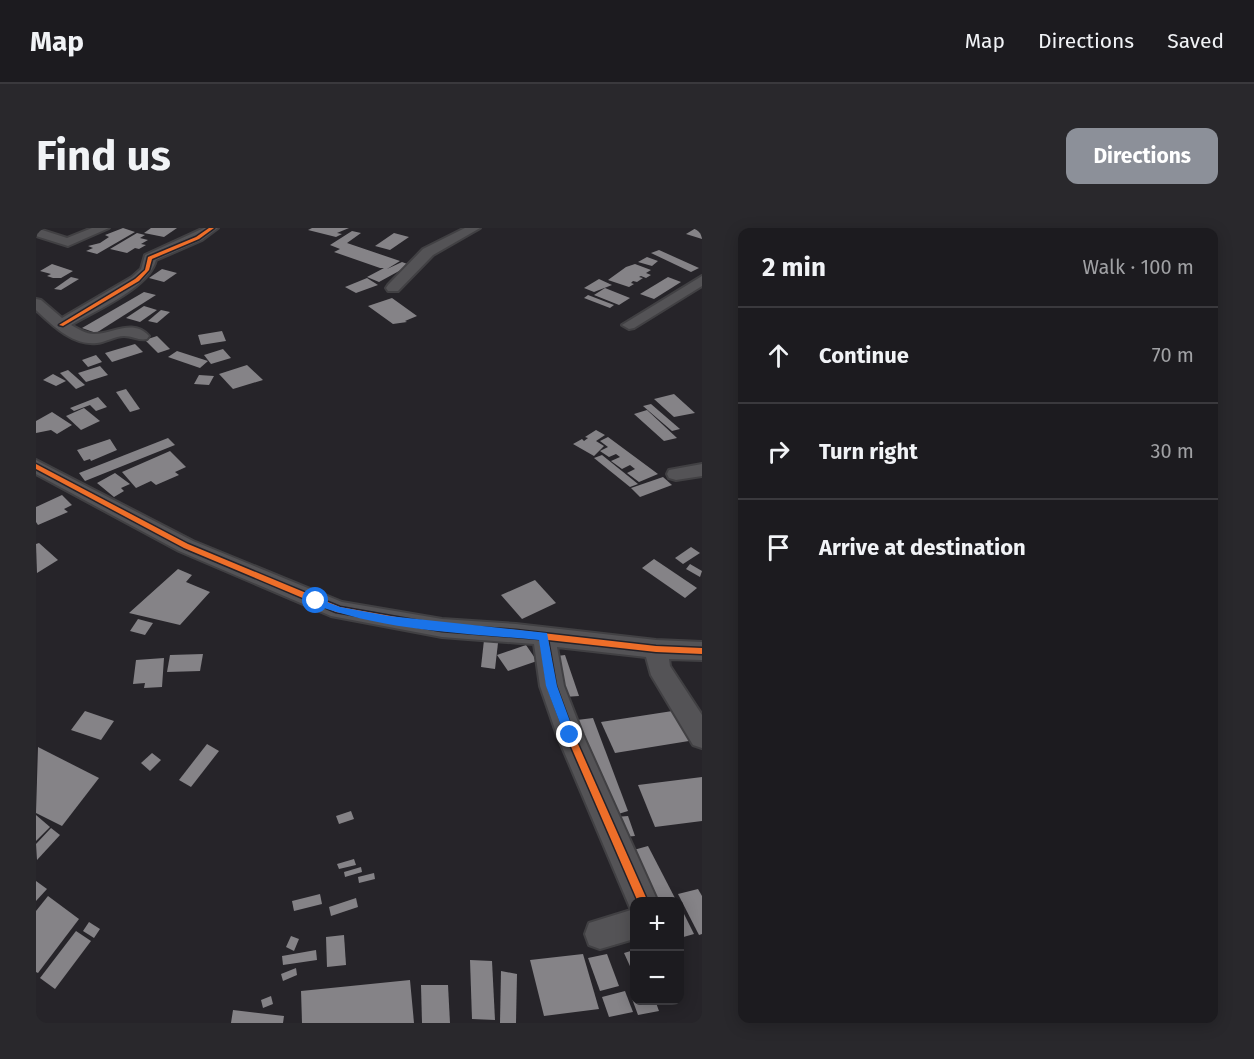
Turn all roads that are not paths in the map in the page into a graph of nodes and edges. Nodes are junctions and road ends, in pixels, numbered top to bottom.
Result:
1 (104, 228) edge
2 (212, 228) edge
3 (474, 228) edge
4 (36, 232) edge
5 (702, 280) edge
6 (393, 288) dead end
7 (36, 303) edge
8 (61, 325) junction
9 (629, 325) dead end
10 (142, 336) dead end
11 (36, 466) edge
12 (702, 470) edge
13 (676, 474) dead end
14 (544, 636) junction
15 (656, 649) junction
16 (702, 651) edge
17 (702, 737) edge
18 (641, 897) edge
19 (630, 925) edge
20 (600, 934) dead end

1 - 4 street
2 - 8 street
3 - 6 street
5 - 9 street
7 - 8 street
8 - 10 street
11 - 14 street
12 - 13 street
14 - 15 street
14 - 18 street
15 - 16 street
15 - 17 street
19 - 20 street

